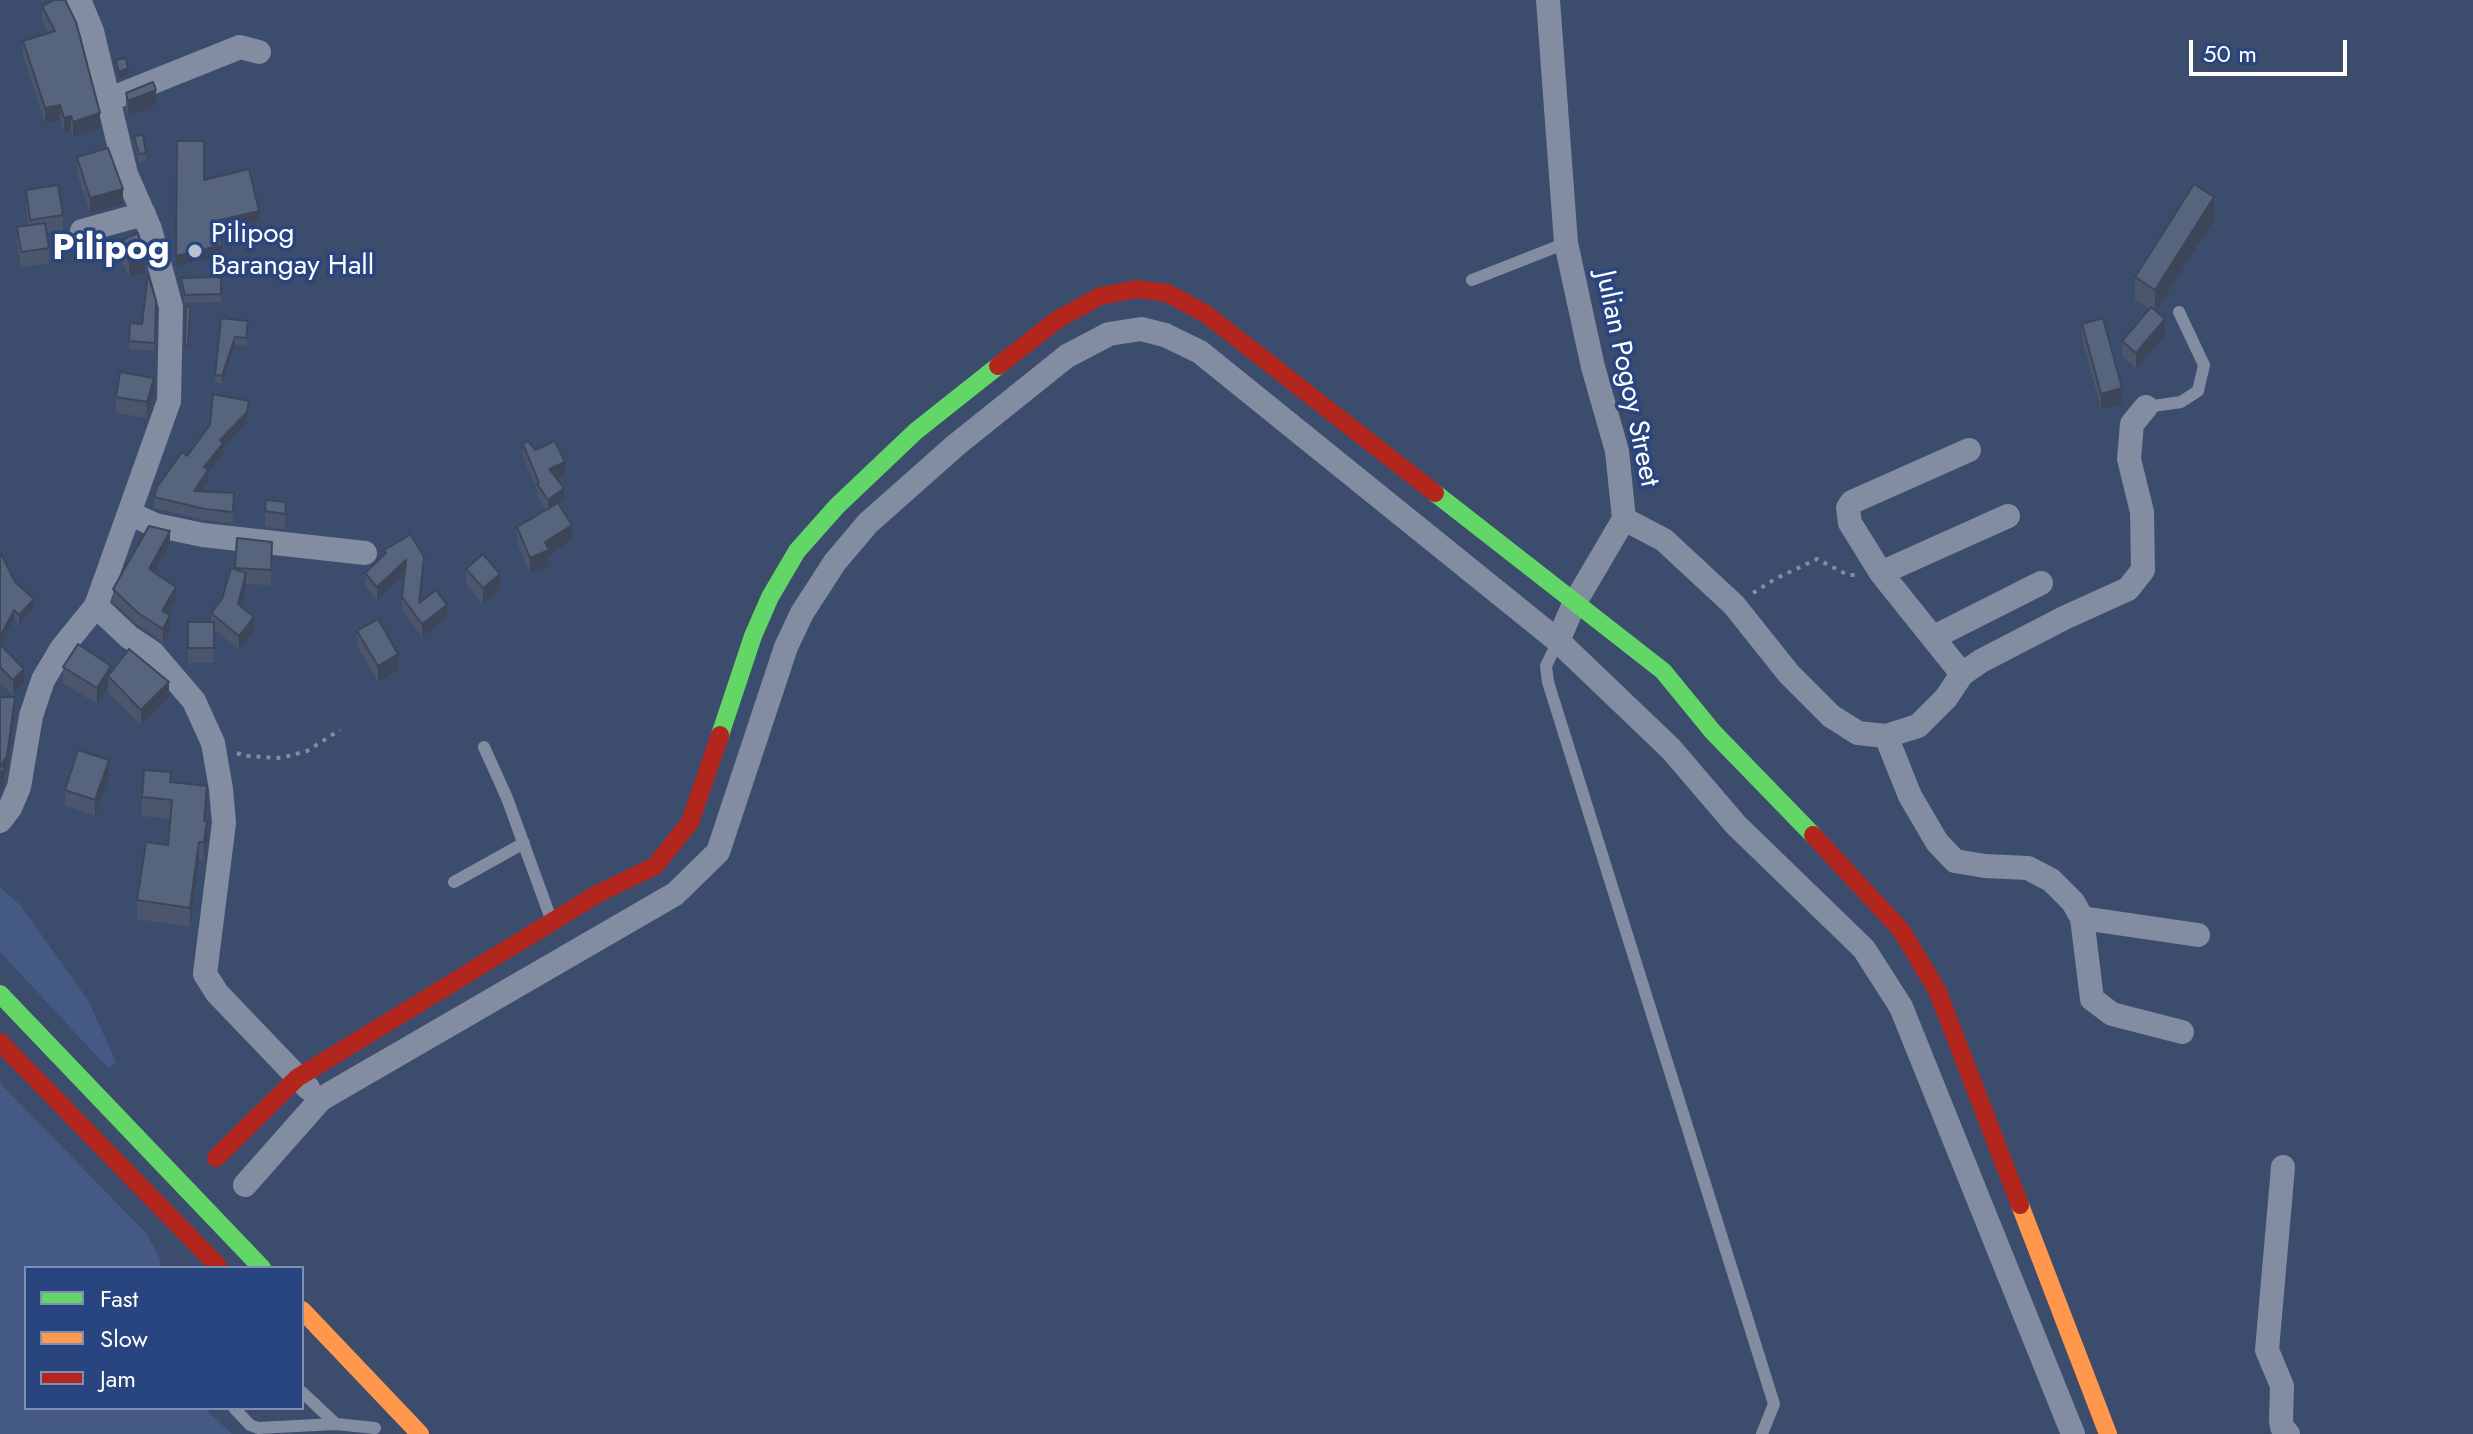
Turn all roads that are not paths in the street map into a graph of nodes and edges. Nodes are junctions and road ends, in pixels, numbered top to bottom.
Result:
1 (79, 0) edge
2 (1548, 0) edge
3 (259, 52) dead end
4 (110, 99) junction
5 (144, 214) junction
6 (82, 231) dead end
7 (1566, 243) junction
8 (1472, 280) dead end
9 (2179, 312) dead end
10 (2146, 407) joint
11 (1969, 450) dead end
12 (131, 514) junction
13 (2008, 516) dead end
14 (1624, 519) junction
15 (365, 553) dead end
16 (1881, 573) junction
17 (2041, 583) dead end
18 (1574, 604) junction
19 (96, 606) junction
20 (1934, 637) junction
21 (1558, 641) junction
22 (1962, 674) junction
23 (1886, 736) junction
24 (484, 747) dead end
25 (0, 821) edge
26 (524, 843) junction
27 (454, 882) dead end
28 (2082, 918) junction
29 (552, 922) junction
30 (2198, 935) dead end
31 (0, 994) edge
32 (2182, 1032) dead end
33 (0, 1042) edge
34 (297, 1078) junction
35 (321, 1099) junction
36 (216, 1158) dead end
37 (2283, 1167) dead end
38 (245, 1185) dead end
39 (189, 1236) junction
40 (200, 1266) edge
41 (218, 1266) edge
42 (260, 1266) edge
43 (304, 1312) edge
44 (304, 1394) edge
45 (354, 1406) dead end
46 (236, 1410) edge
47 (336, 1424) junction
48 (378, 1431) edge
49 (420, 1434) edge
50 (1762, 1434) edge
51 (2073, 1434) edge
52 (2108, 1434) edge
53 (2288, 1434) edge

1 - 4 street
2 - 7 street, Julian Pogoy Street
3 - 4 street
4 - 5 street
5 - 6 street
5 - 12 street
7 - 8 lane
7 - 14 street, Julian Pogoy Street
9 - 10 lane
10 - 22 street
11 - 16 street
12 - 15 street
12 - 19 street
13 - 16 street
14 - 18 street
14 - 23 street, Julian Pogoy Street
16 - 20 street
17 - 20 street
18 - 21 street
18 - 29 main road
18 - 52 main road
19 - 25 street
19 - 34 street
20 - 22 street
21 - 35 street
21 - 50 lane
21 - 51 street
22 - 23 street
23 - 28 street
24 - 26 lane
26 - 27 lane
26 - 29 lane
28 - 30 street
28 - 32 street
29 - 34 main road
31 - 42 main road
33 - 39 main road
34 - 35 street
34 - 36 main road
35 - 38 street
37 - 53 street
39 - 40 lane
39 - 41 main road
43 - 49 main road
44 - 47 lane
45 - 48 main road
46 - 47 lane
47 - 48 lane

